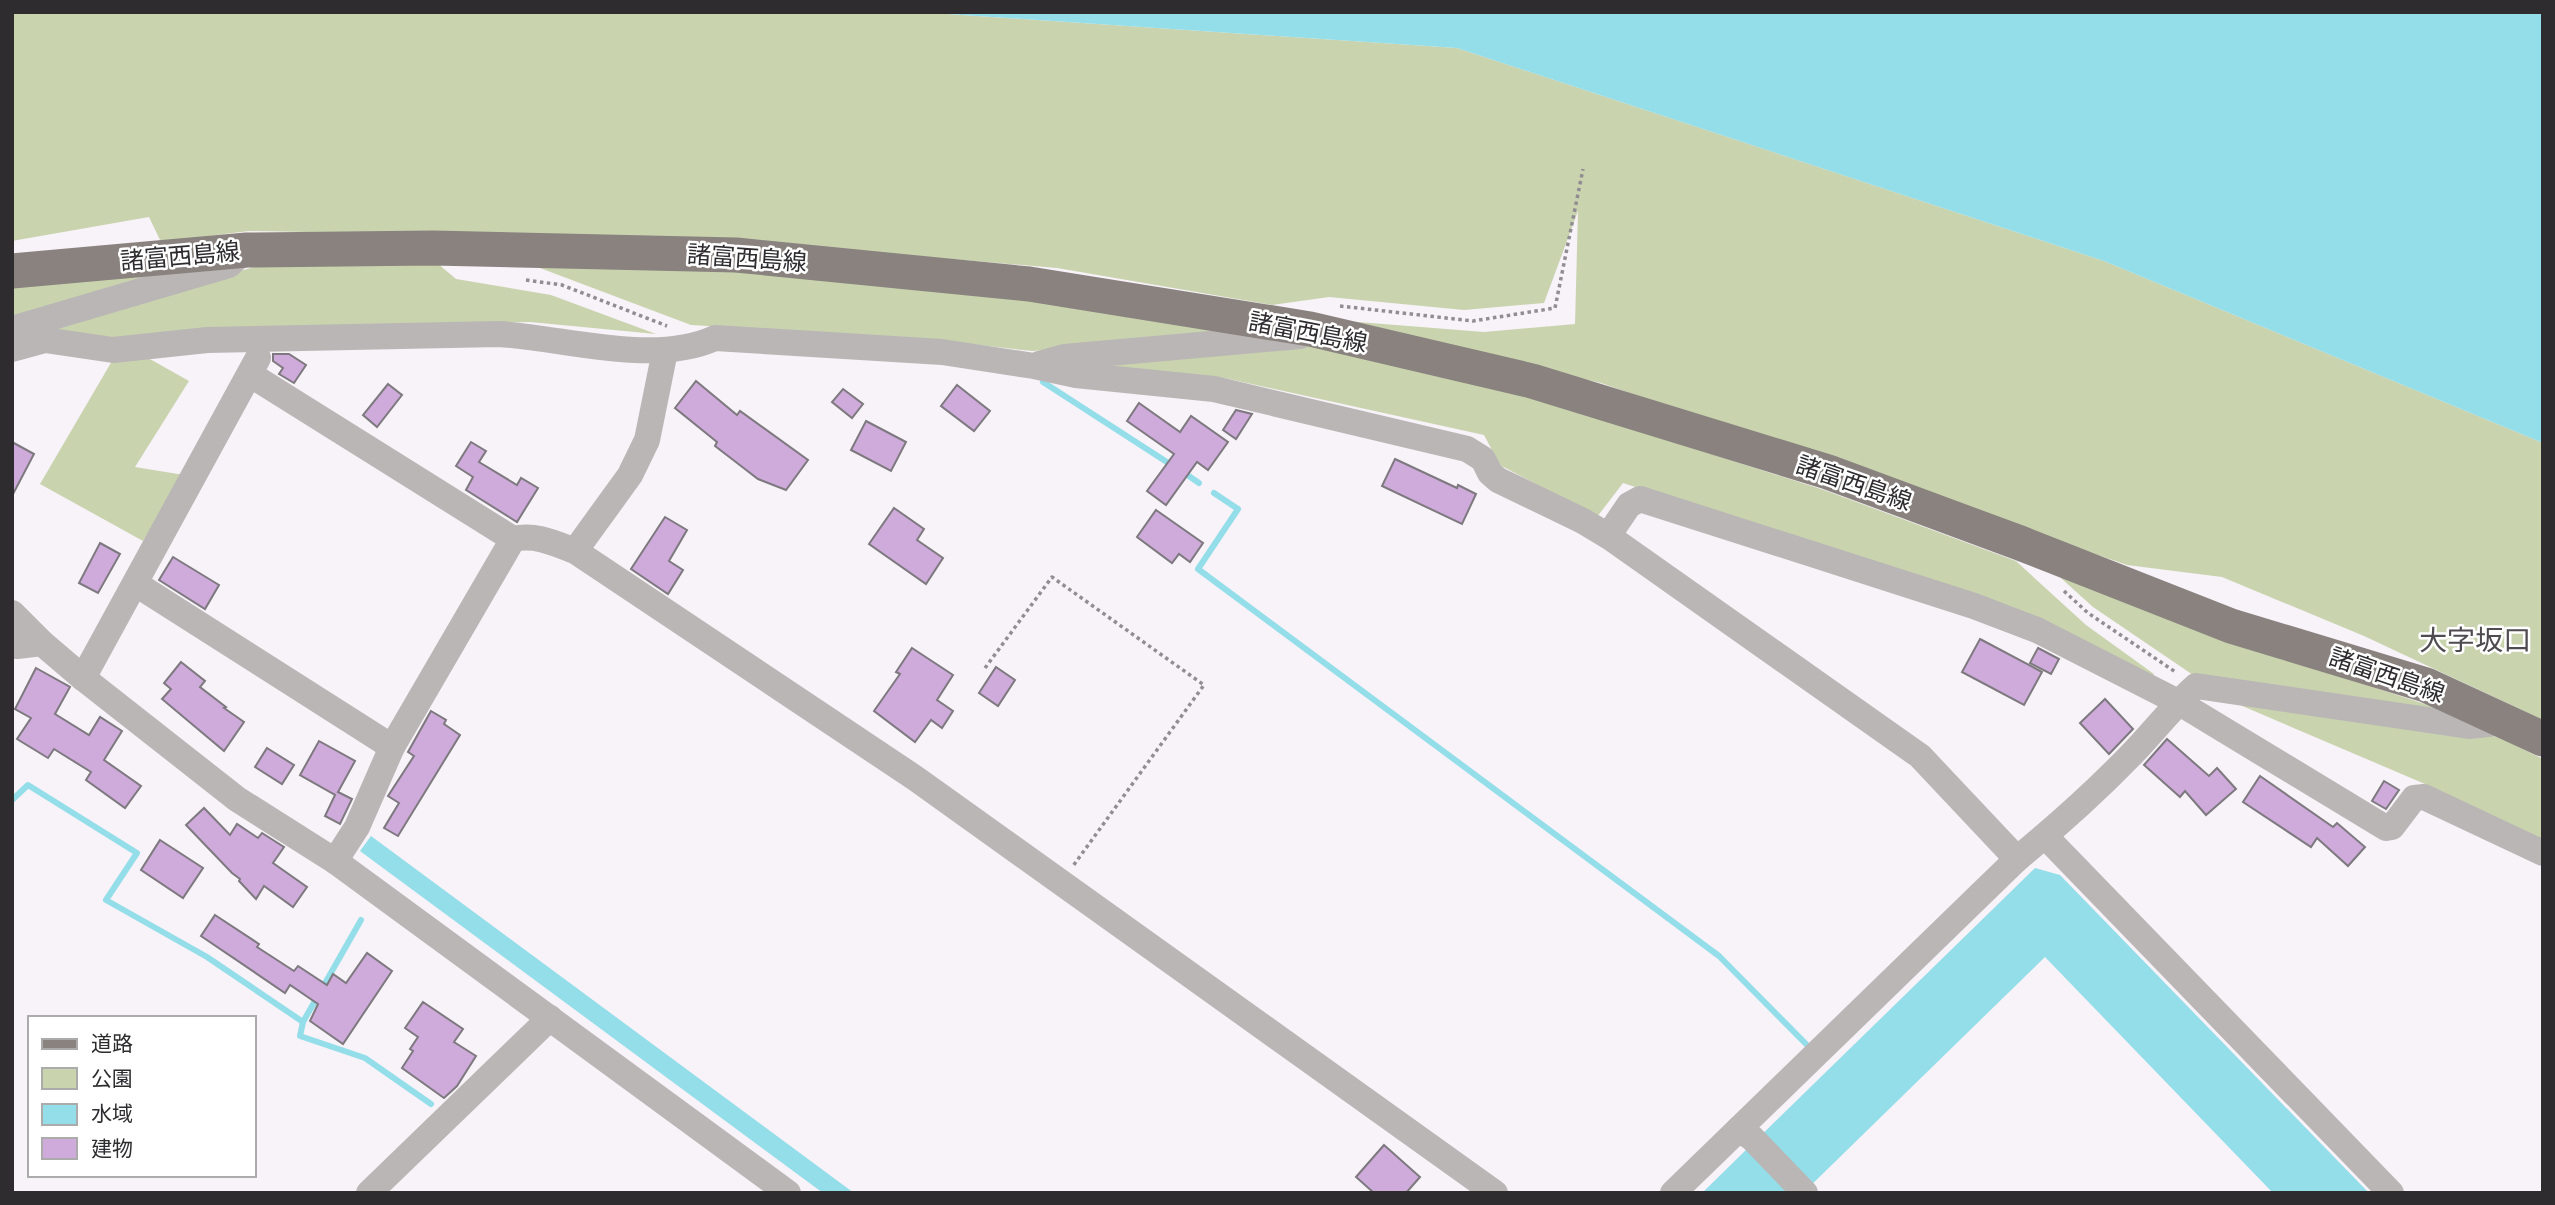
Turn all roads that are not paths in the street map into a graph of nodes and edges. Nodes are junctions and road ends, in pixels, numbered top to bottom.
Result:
1 (247, 250) junction
2 (12, 271) edge
3 (12, 329) edge
4 (1310, 329) junction
5 (266, 340) junction
6 (12, 349) edge
7 (666, 351) junction
8 (1034, 366) junction
9 (251, 375) junction
10 (1608, 536) junction
11 (513, 539) junction
12 (575, 551) junction
13 (136, 584) junction
14 (12, 613) edge
15 (12, 643) edge
16 (42, 643) junction
17 (83, 678) junction
18 (2187, 694) junction
19 (2507, 722) junction
20 (2543, 739) edge
21 (392, 747) junction
22 (2045, 836) junction
23 (2543, 853) edge
24 (2017, 859) junction
25 (335, 861) junction
26 (550, 1018) junction
27 (1746, 1133) junction
28 (369, 1193) edge
29 (788, 1193) edge
30 (1495, 1193) edge
31 (1673, 1193) edge
32 (1805, 1193) edge
33 (2391, 1193) edge

1 - 2 main road, 諸富西島線
1 - 3 street
1 - 4 main road, 諸富西島線
4 - 8 street
4 - 19 main road, 諸富西島線
5 - 6 street
5 - 7 street
5 - 9 street
7 - 8 street
7 - 12 street
8 - 10 street
9 - 11 street
9 - 13 street
10 - 18 street
10 - 24 street
11 - 12 street
11 - 21 street
12 - 30 street
13 - 17 street
13 - 21 street
14 - 16 street
15 - 16 street
16 - 17 street
17 - 25 street
18 - 19 street
18 - 22 street
18 - 23 street
19 - 20 main road, 諸富西島線
21 - 25 street
22 - 24 street
22 - 33 street
24 - 27 street
25 - 26 street
26 - 28 street
26 - 29 street
27 - 31 street
27 - 32 street

